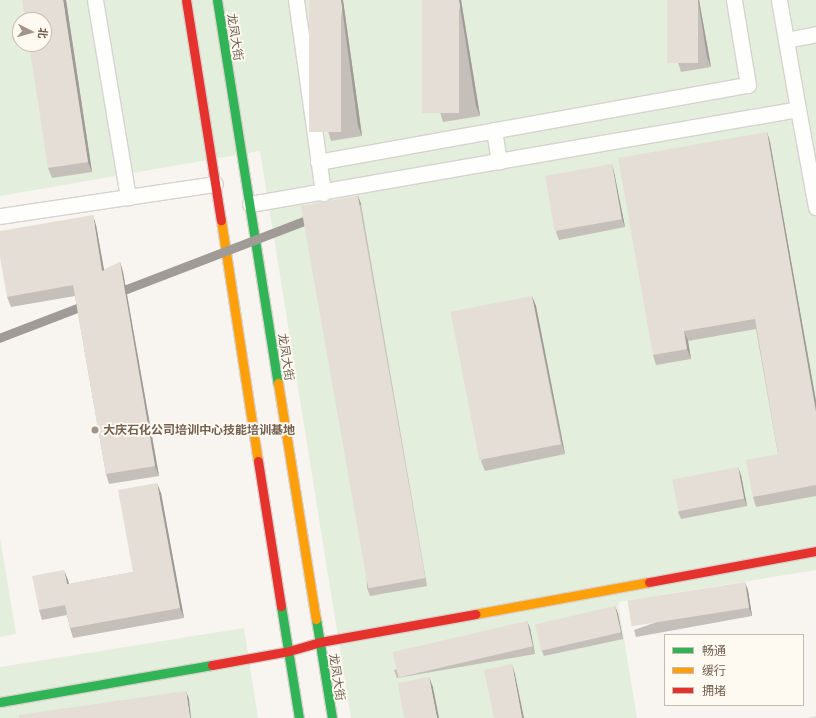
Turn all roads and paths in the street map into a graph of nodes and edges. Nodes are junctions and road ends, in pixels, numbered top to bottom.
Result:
1 (95, 0) edge
2 (186, 0) edge
3 (217, 0) edge
4 (296, 0) edge
5 (734, 0) edge
6 (779, 0) edge
7 (816, 34) edge
8 (786, 40) junction
9 (798, 109) junction
10 (494, 130) junction
11 (318, 162) junction
12 (499, 162) junction
13 (215, 184) junction
14 (323, 193) junction
15 (128, 197) junction
16 (250, 204) junction
17 (816, 207) edge
18 (0, 216) edge
19 (816, 551) edge
20 (320, 642) junction
21 (289, 651) junction
22 (0, 702) edge
23 (299, 718) edge
24 (332, 718) edge

1 - 15 street
2 - 13 main road
3 - 16 main road, 龙凤大街
4 - 11 street
5 - 10 street
6 - 8 street
7 - 8 street
8 - 9 street
9 - 12 street
9 - 17 street
10 - 11 street
10 - 12 street
11 - 14 street
12 - 14 street
13 - 15 street
13 - 21 main road
14 - 16 street
15 - 18 street
16 - 20 main road, 龙凤大街
19 - 20 main road
20 - 21 main road
20 - 24 main road, 龙凤大街
21 - 22 main road
21 - 23 main road

